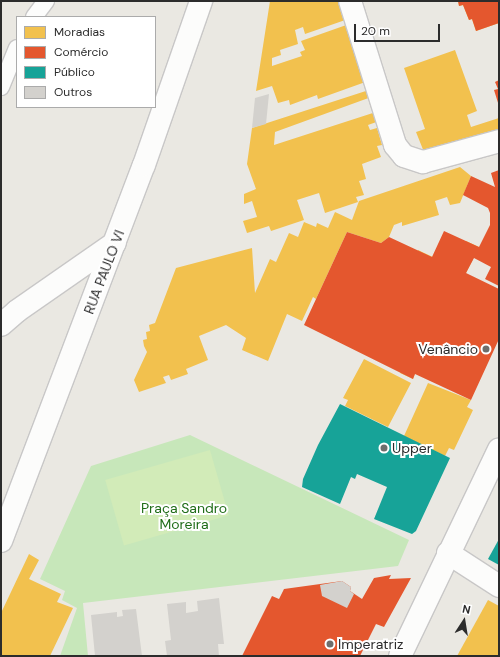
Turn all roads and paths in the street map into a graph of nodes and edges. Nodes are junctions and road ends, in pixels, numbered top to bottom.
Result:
1 (46, 1) edge
2 (201, 1) edge
3 (350, 1) edge
4 (35, 16) edge
5 (16, 50) edge
6 (1, 86) edge
7 (499, 141) edge
8 (115, 243) junction
9 (1, 325) edge
10 (499, 449) edge
11 (1, 541) edge
12 (448, 553) junction
13 (499, 586) edge
14 (400, 656) edge

1 - 4 lane
2 - 8 street, RUA PAULO VI
3 - 7 street
5 - 6 lane
8 - 9 street
8 - 11 street, RUA PAULO VI
10 - 12 street
12 - 13 street
12 - 14 street

